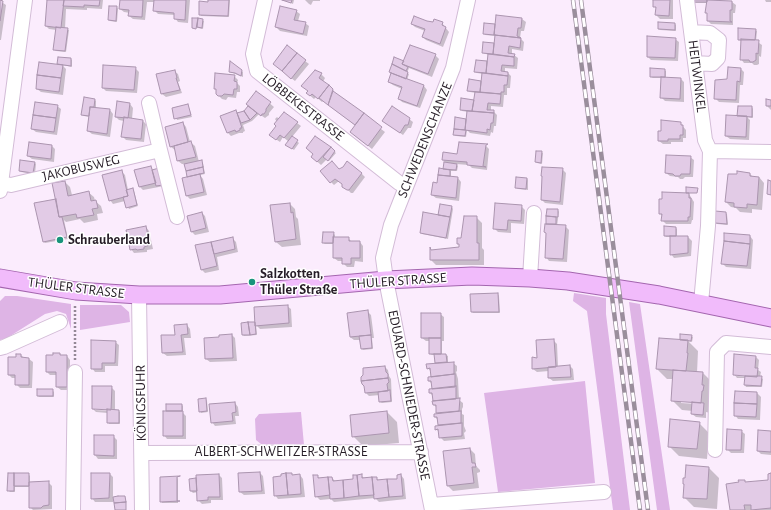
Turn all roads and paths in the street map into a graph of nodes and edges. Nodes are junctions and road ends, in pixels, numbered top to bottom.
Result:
1 (25, 0) edge
2 (265, 0) edge
3 (468, 0) edge
4 (687, 0) edge
5 (691, 32) junction
6 (695, 63) junction
7 (149, 103) dead end
8 (160, 150) junction
9 (710, 151) junction
10 (771, 152) edge
11 (406, 186) junction
12 (0, 187) edge
13 (534, 213) dead end
14 (177, 217) dead end
15 (0, 278) edge
16 (530, 278) junction
17 (386, 280) junction
18 (76, 291) junction
19 (138, 295) junction
20 (701, 303) junction
21 (771, 318) edge
22 (60, 322) dead end
23 (771, 346) edge
24 (0, 348) edge
25 (75, 372) joint
26 (715, 450) dead end
27 (421, 452) junction
28 (142, 453) junction
29 (604, 492) dead end
30 (432, 507) edge
31 (73, 510) edge
32 (142, 510) edge

1 - 12 street
2 - 11 street, LÖBBEKESTRASSE
3 - 11 street, SCHWEDENSCHANZE
4 - 5 street, HEITWINKEL
5 - 6 street, HEITWINKEL
5 - 6 street
6 - 9 street, HEITWINKEL
7 - 8 street
8 - 12 street, JAKOBUSWEG
8 - 14 street
9 - 10 street
9 - 20 street, HEITWINKEL
11 - 17 street, SCHWEDENSCHANZE
13 - 16 street
15 - 18 main road, THÜLER STRASSE
16 - 17 main road, THÜLER STRASSE
16 - 20 main road, THÜLER STRASSE
17 - 19 main road, THÜLER STRASSE
17 - 27 street, EDUARD-SCHNIEDER-STRASSE
18 - 19 main road, THÜLER STRASSE
18 - 25 path
19 - 28 street, KÖNIGSFUHR
20 - 21 main road, THÜLER STRASSE
22 - 24 street
23 - 26 street
25 - 31 street
27 - 28 street, ALBERT-SCHWEITZER-STRASSE
27 - 30 street, EDUARD-SCHNIEDER-STRASSE
28 - 32 street, KÖNIGSFUHR
29 - 30 street

